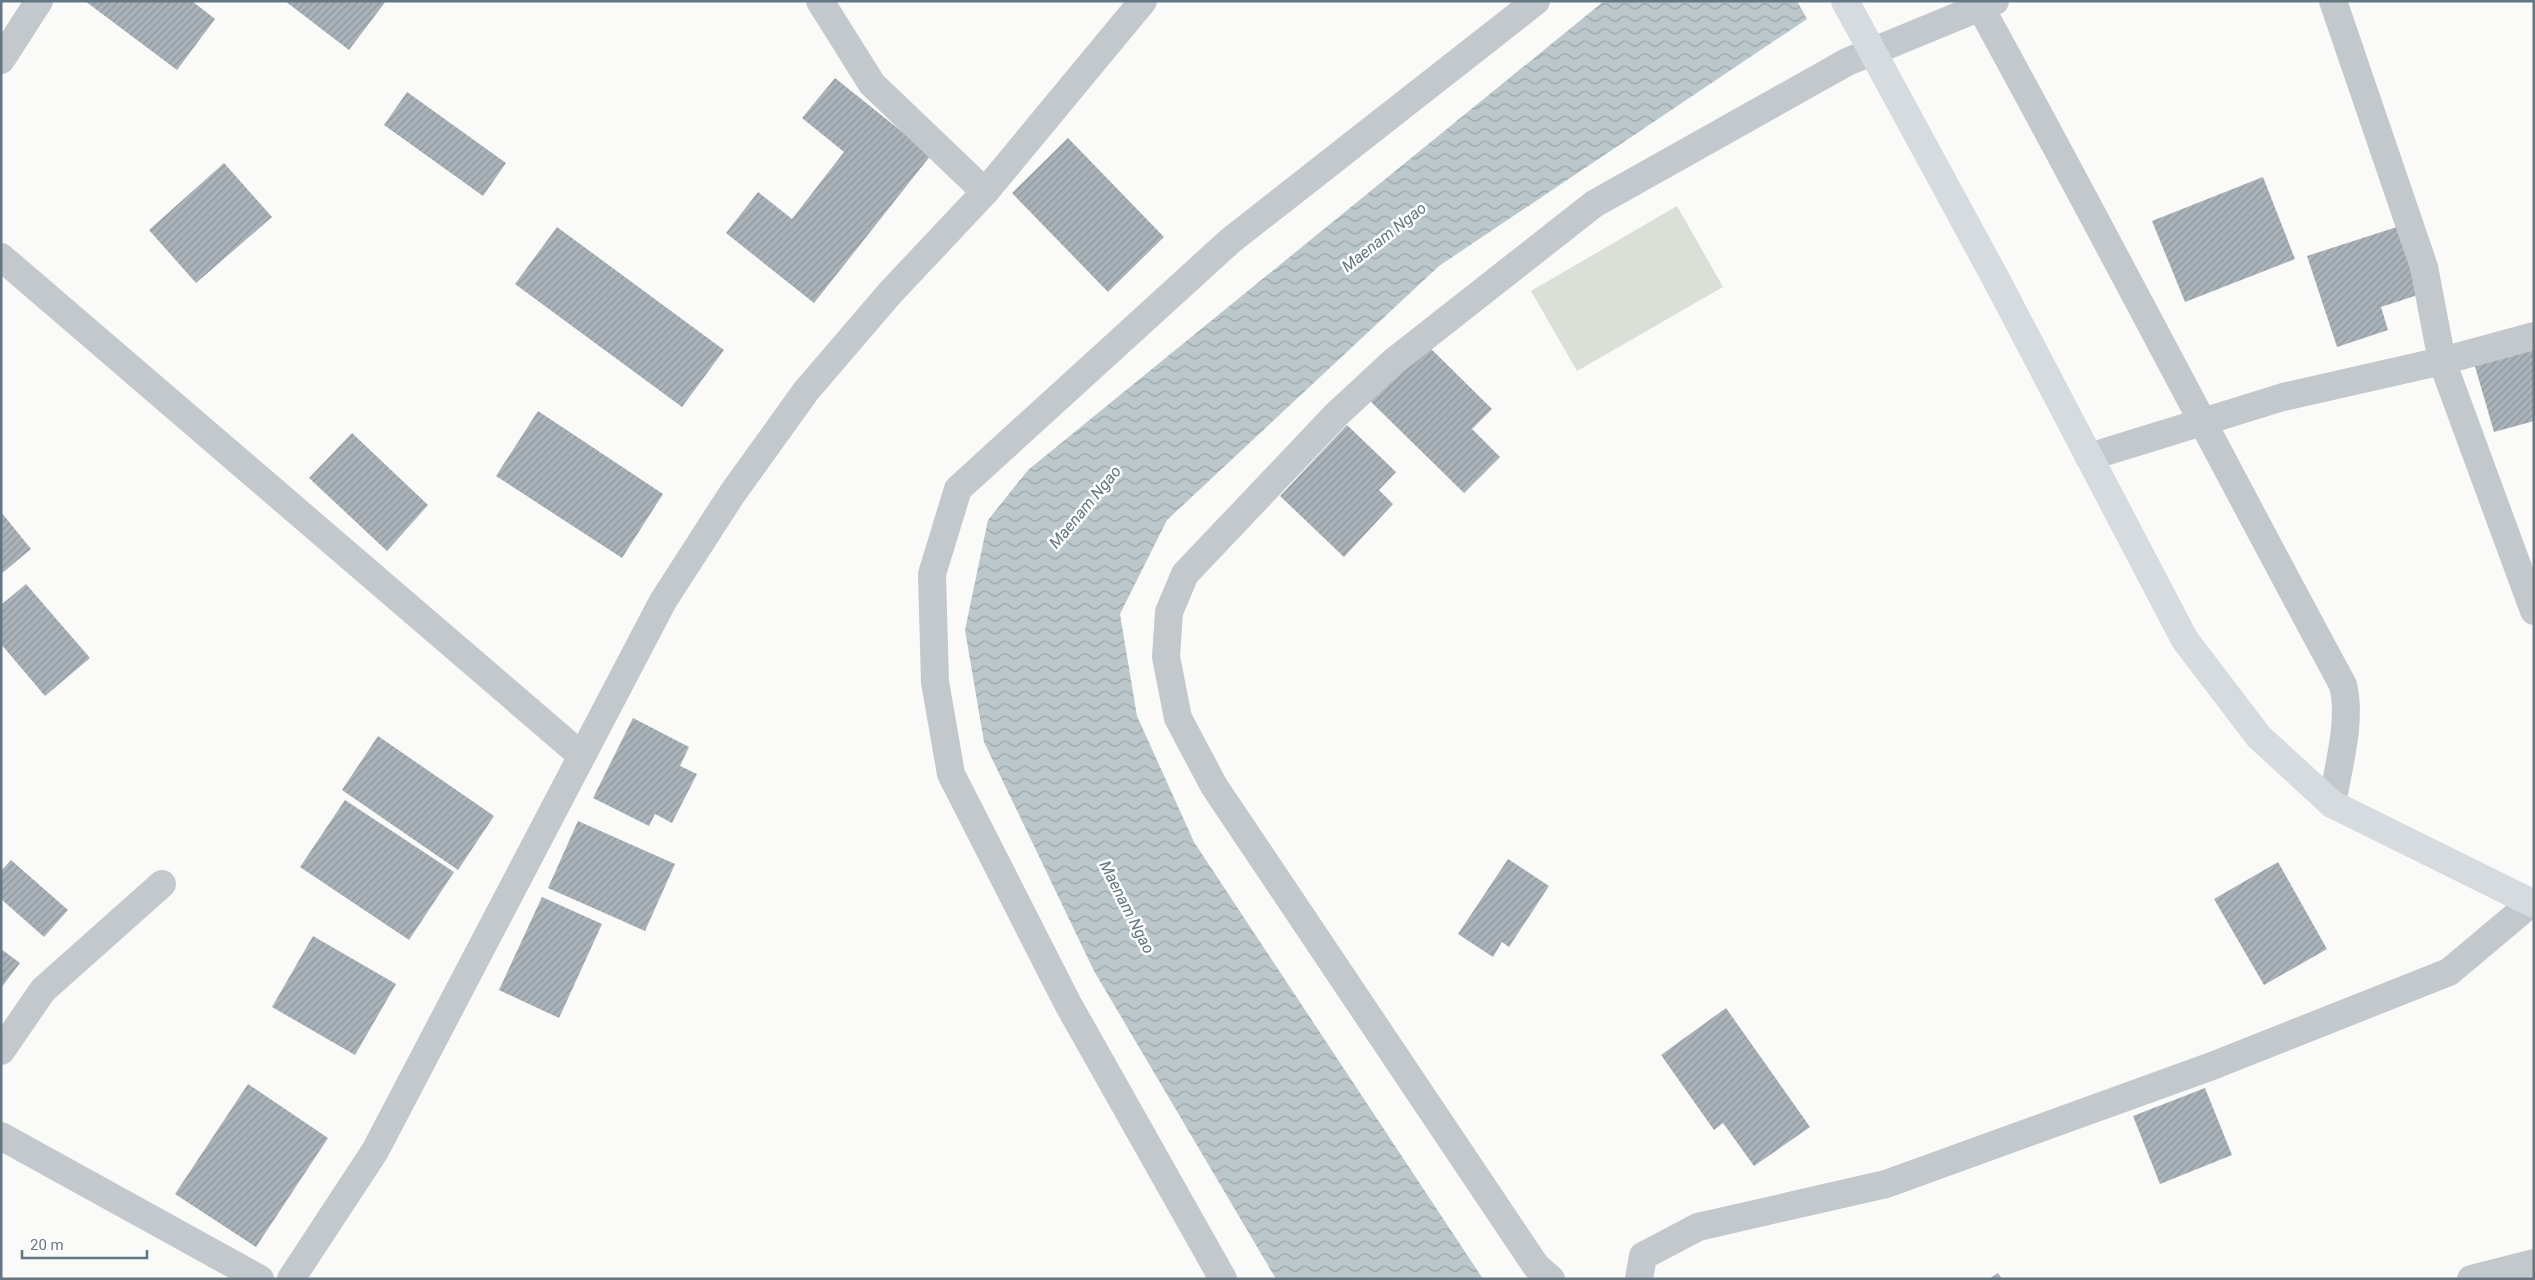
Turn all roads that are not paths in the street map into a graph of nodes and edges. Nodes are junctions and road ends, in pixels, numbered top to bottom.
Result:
1 (39, 1) edge
2 (820, 1) edge
3 (1143, 1) edge
4 (1536, 1) edge
5 (1845, 1) edge
6 (1977, 1) edge
7 (1995, 1) edge
8 (2332, 1) edge
9 (1, 60) edge
10 (985, 192) junction
11 (1, 257) edge
12 (2534, 336) edge
13 (2442, 360) junction
14 (2201, 422) junction
15 (2089, 457) junction
16 (2534, 612) edge
17 (582, 756) junction
18 (2332, 804) junction
19 (162, 884) dead end
20 (2532, 904) edge
21 (1, 1051) edge
22 (1, 1136) edge
23 (2534, 1262) edge
24 (260, 1279) edge
25 (291, 1279) edge
26 (1223, 1279) edge
27 (1551, 1279) edge
28 (1639, 1279) edge
29 (2471, 1279) edge

1 - 9 street
2 - 10 street
3 - 10 street
4 - 26 street
5 - 15 main road
6 - 14 street
7 - 27 street
8 - 13 street
10 - 17 street
11 - 17 street
12 - 13 street
13 - 14 street
13 - 16 street
14 - 15 street
14 - 18 street
15 - 18 main road
17 - 25 street
18 - 20 main road
19 - 21 street
20 - 28 street
22 - 24 street
23 - 29 street

